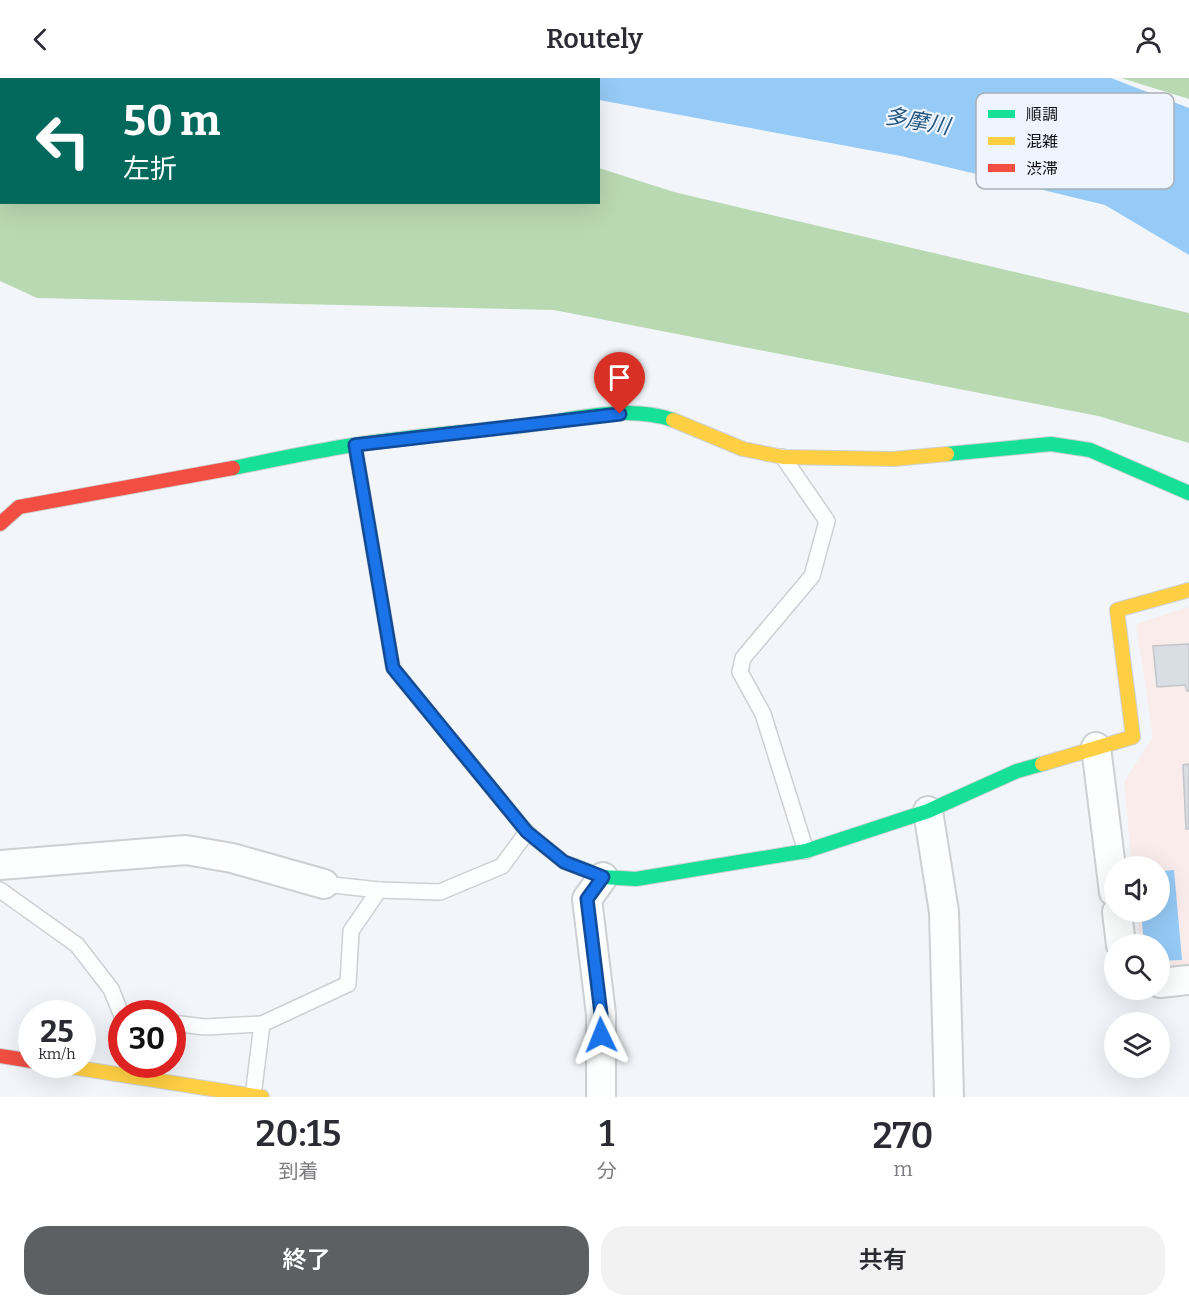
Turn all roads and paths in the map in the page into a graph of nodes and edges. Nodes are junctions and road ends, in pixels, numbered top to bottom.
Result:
1 (355, 445) junction
2 (783, 457) junction
3 (1189, 493) edge
4 (0, 524) edge
5 (1189, 590) edge
6 (1096, 747) junction
7 (928, 811) junction
8 (527, 832) junction
9 (806, 851) junction
10 (1110, 856) edge
11 (0, 865) edge
12 (603, 877) junction
13 (324, 884) joint
14 (0, 890) edge
15 (379, 891) junction
16 (1189, 980) edge
17 (1170, 982) edge
18 (115, 1000) edge
19 (262, 1024) junction
20 (186, 1025) edge
21 (0, 1056) edge
22 (18, 1059) edge
23 (96, 1071) edge
24 (258, 1096) edge
25 (601, 1097) edge
26 (948, 1097) edge

1 - 2 main road
1 - 4 main road
1 - 8 main road
2 - 3 main road
2 - 9 lane
5 - 6 main road
6 - 7 main road
6 - 10 street
7 - 9 main road
7 - 26 street
8 - 12 main road
8 - 15 lane
9 - 12 main road
11 - 13 street
12 - 25 street
13 - 15 lane
14 - 18 lane
15 - 19 lane
16 - 17 street
19 - 20 lane
19 - 24 lane
21 - 22 main road
23 - 24 main road

